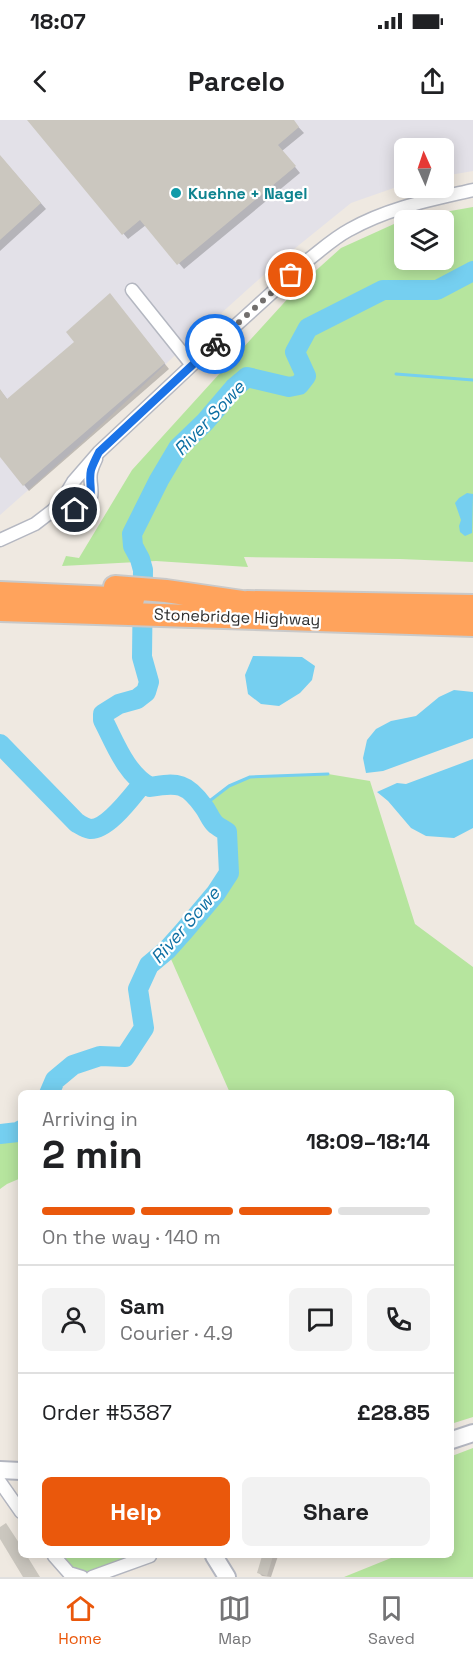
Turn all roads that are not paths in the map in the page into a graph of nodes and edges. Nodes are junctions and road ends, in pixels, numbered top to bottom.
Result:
1 (473, 190) edge
2 (132, 290) dead end
3 (192, 365) junction
4 (99, 452) junction
5 (61, 502) junction
6 (0, 540) edge
7 (0, 578) edge
8 (0, 593) edge
9 (168, 602) junction
10 (119, 605) junction
11 (473, 606) edge
12 (0, 610) edge
13 (0, 621) edge
14 (473, 625) edge
15 (473, 1433) edge
16 (454, 1439) edge
17 (0, 1470) edge
18 (18, 1471) edge
19 (0, 1482) edge
20 (18, 1508) edge
21 (56, 1558) edge
22 (144, 1558) edge
23 (215, 1558) edge
24 (82, 1577) edge
25 (92, 1577) edge
26 (226, 1577) edge

1 - 3 street
2 - 3 street
3 - 4 street
4 - 5 street
4 - 5 street
5 - 6 street
7 - 10 highway
8 - 10 highway, Stonebridge Highway
9 - 10 highway, Stonebridge Highway
9 - 11 highway, Stonebridge Highway
9 - 14 highway, Stonebridge Highway
10 - 12 highway, Stonebridge Highway
10 - 13 highway
15 - 16 street
17 - 18 street
19 - 20 street
21 - 24 street
22 - 25 street
23 - 26 street

